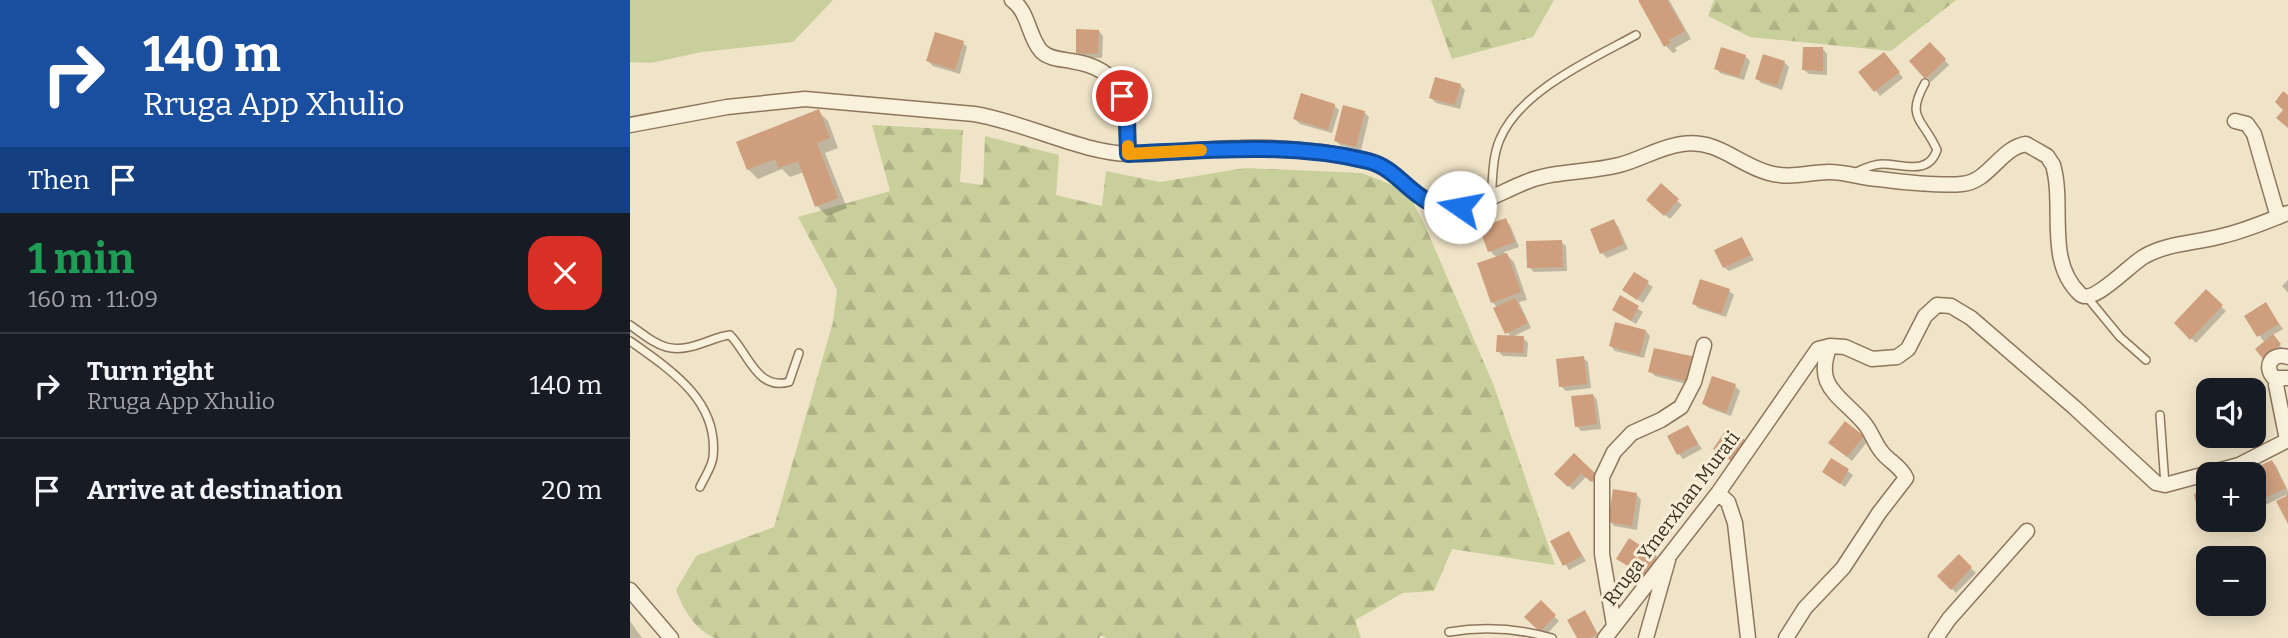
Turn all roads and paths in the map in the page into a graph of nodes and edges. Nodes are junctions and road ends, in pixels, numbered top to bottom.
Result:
1 (1012, 0) edge
2 (1636, 35) dead end
3 (1925, 83) dead end
4 (2235, 121) dead end
5 (630, 125) edge
6 (1128, 154) junction
7 (1850, 175) junction
8 (1491, 199) junction
9 (2283, 215) edge
10 (2087, 297) junction
11 (630, 325) edge
12 (630, 341) edge
13 (1704, 345) dead end
14 (1830, 346) junction
15 (799, 353) dead end
16 (2288, 357) edge
17 (2146, 360) dead end
18 (2284, 379) edge
19 (2160, 415) dead end
20 (2287, 440) edge
21 (2165, 485) junction
22 (700, 487) dead end
23 (1718, 493) junction
24 (2027, 531) dead end
25 (1670, 552) junction
26 (630, 590) edge
27 (1614, 625) junction
28 (1449, 632) dead end
29 (671, 638) edge
30 (1552, 638) edge
31 (1605, 638) edge
32 (1646, 638) edge
33 (1748, 638) edge
34 (1786, 638) edge
35 (1936, 638) edge

1 - 6 street
2 - 8 lane
3 - 7 lane
4 - 9 street
5 - 6 street
6 - 8 street
7 - 8 street
7 - 10 street
9 - 10 street
10 - 17 lane
11 - 15 lane
12 - 22 lane
13 - 27 street, Rruga Ymerxhan Murati
14 - 21 street
14 - 23 street, Rruga Ymerxhan Murati
14 - 34 street
16 - 18 street
18 - 20 street
19 - 21 lane
20 - 21 street
23 - 25 street, Rruga Ymerxhan Murati
23 - 33 street
24 - 35 street
25 - 27 street, Rruga Ymerxhan Murati
25 - 32 street
26 - 29 street
27 - 31 street
28 - 30 lane

